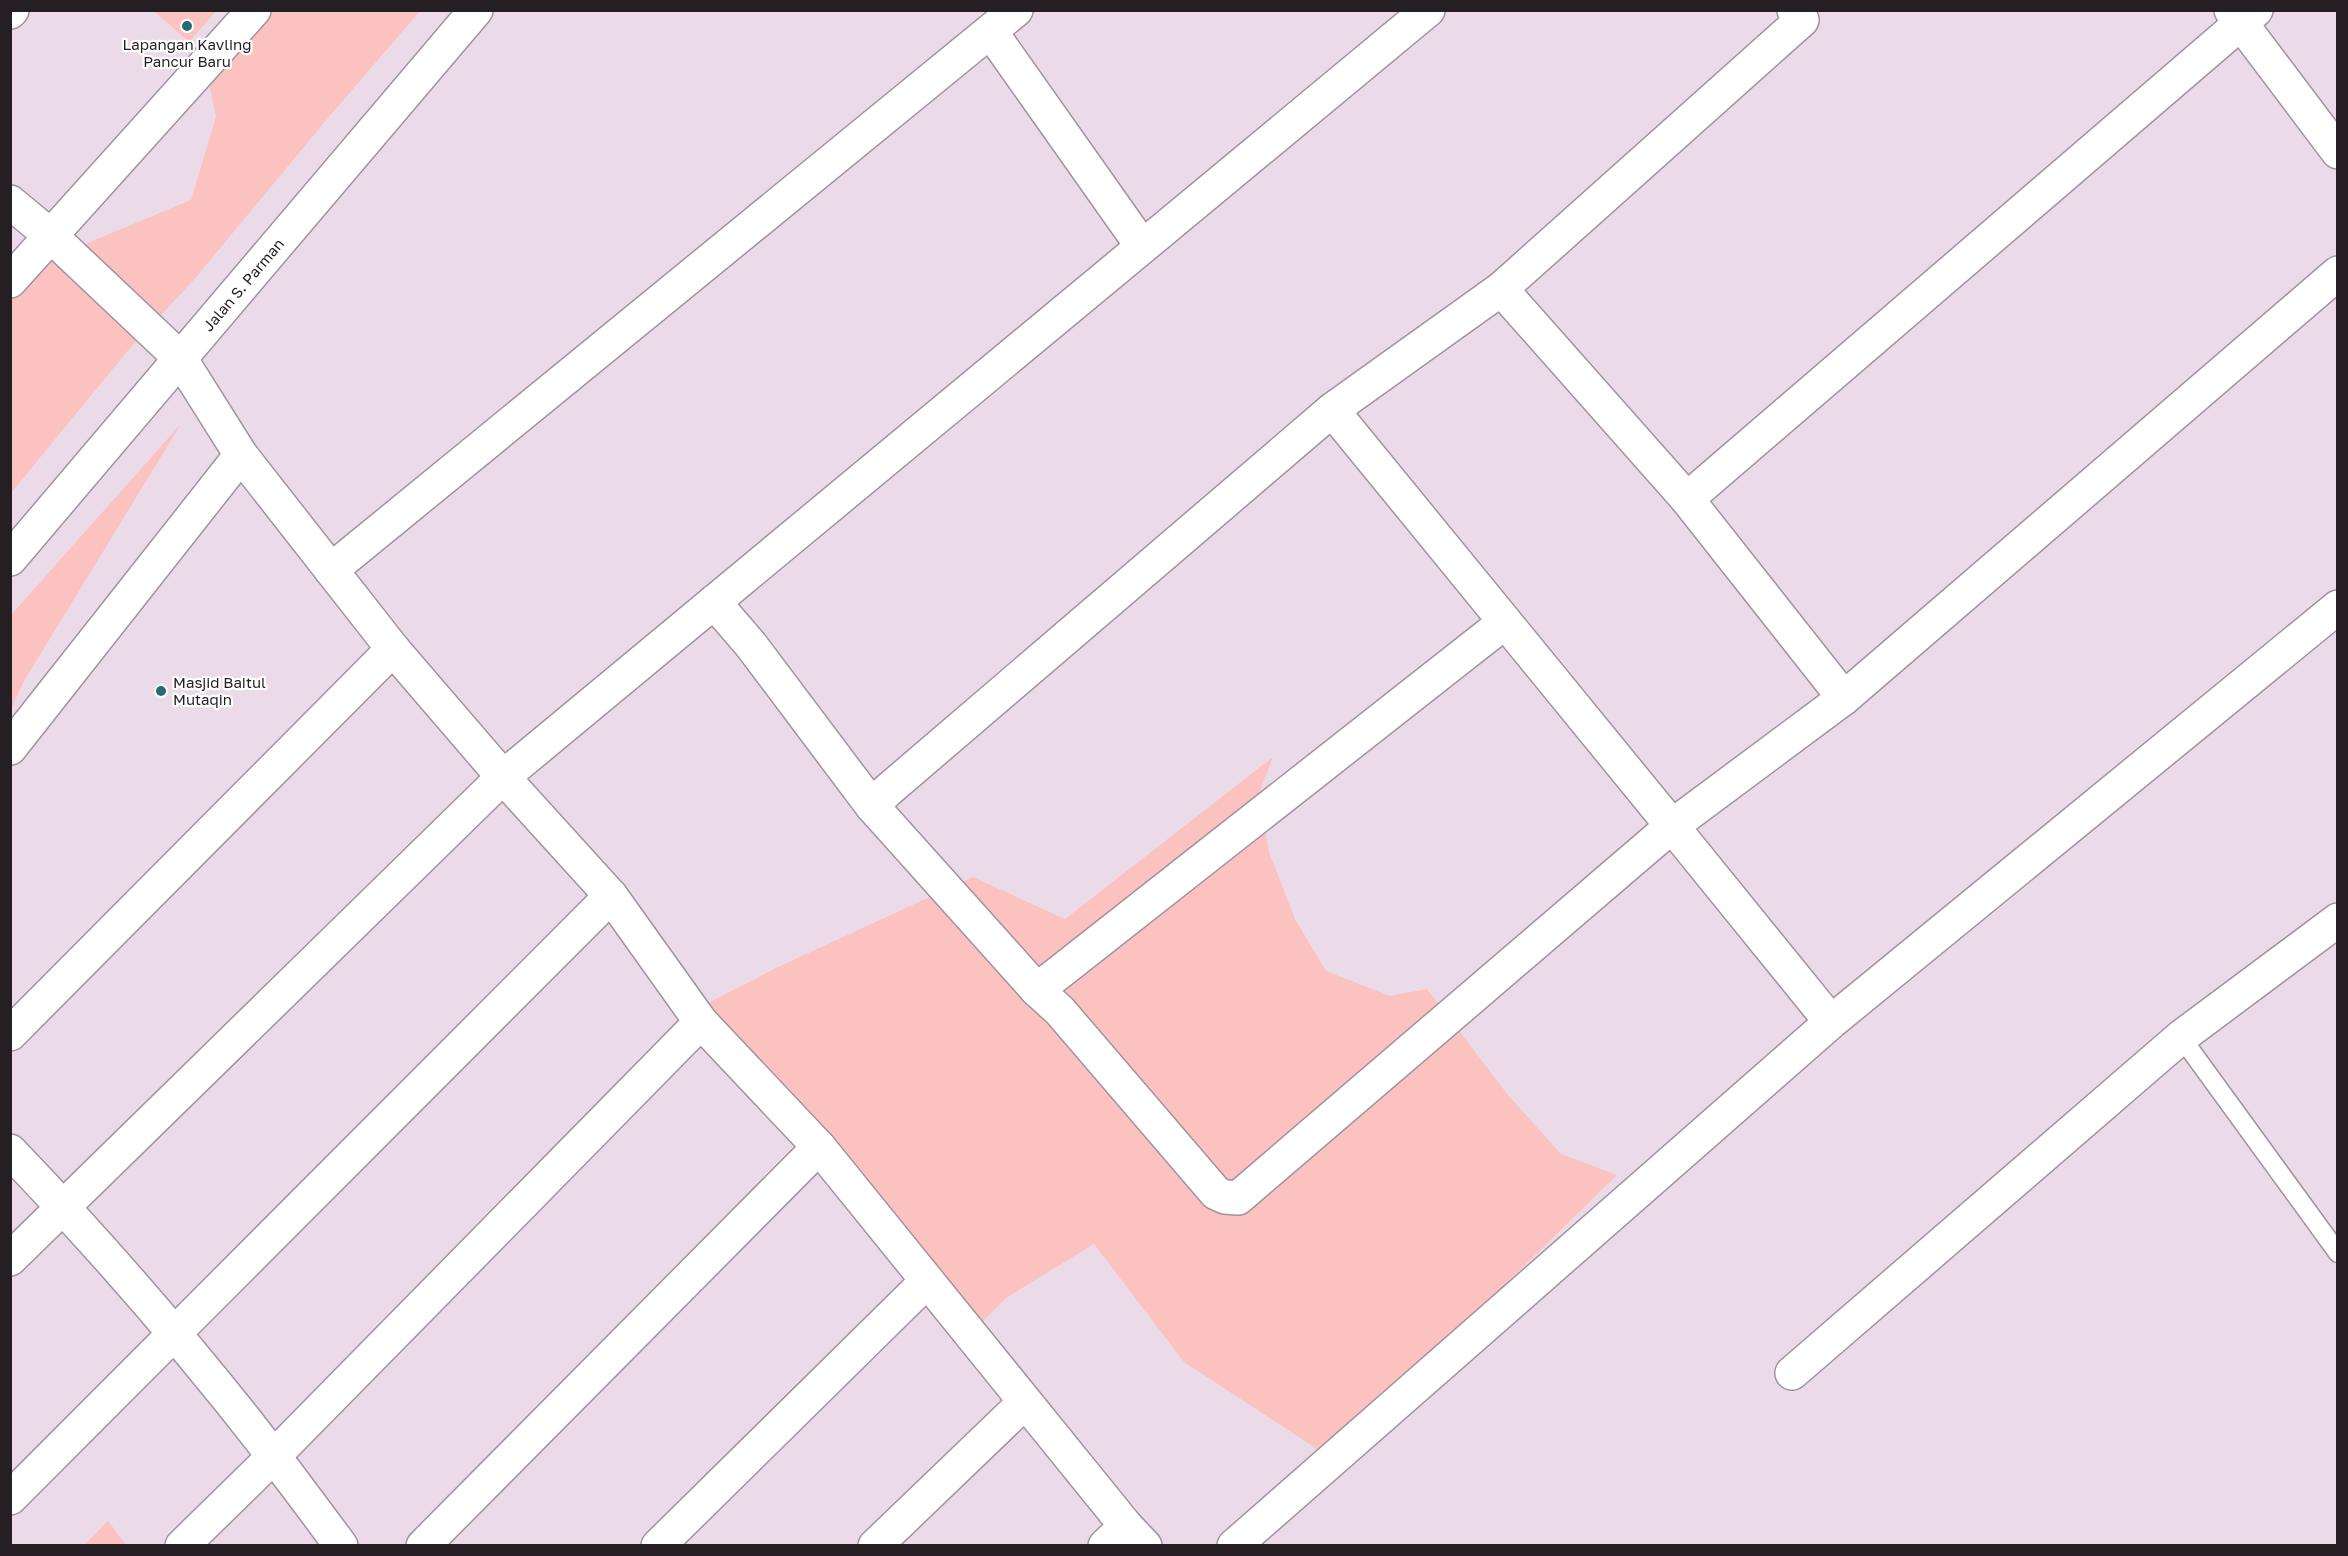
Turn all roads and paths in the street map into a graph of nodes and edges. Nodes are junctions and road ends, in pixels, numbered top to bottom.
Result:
1 (254, 10) edge
2 (477, 10) edge
3 (1016, 10) edge
4 (1428, 10) edge
5 (1804, 14) edge
6 (2243, 14) edge
7 (990, 32) junction
8 (2337, 152) edge
9 (10, 202) edge
10 (51, 236) junction
11 (1142, 246) junction
12 (2337, 273) edge
13 (10, 281) edge
14 (1502, 289) junction
15 (180, 358) junction
16 (1332, 410) junction
17 (242, 455) junction
18 (1687, 499) junction
19 (10, 559) edge
20 (332, 570) junction
21 (714, 602) junction
22 (2337, 607) edge
23 (1505, 622) junction
24 (393, 649) junction
25 (1844, 698) junction
26 (10, 748) edge
27 (503, 777) junction
28 (872, 806) junction
29 (1672, 826) junction
30 (611, 896) junction
31 (2337, 920) edge
32 (1037, 990) junction
33 (701, 1022) junction
34 (1831, 1022) junction
35 (10, 1034) edge
36 (2181, 1037) junction
37 (819, 1148) junction
38 (10, 1151) edge
39 (63, 1206) junction
40 (2337, 1253) edge
41 (10, 1258) edge
42 (926, 1282) junction
43 (173, 1333) junction
44 (1792, 1373) dead end
45 (1025, 1402) junction
46 (275, 1455) junction
47 (10, 1498) edge
48 (1125, 1539) edge
49 (182, 1545) edge
50 (341, 1545) edge
51 (423, 1545) edge
52 (658, 1545) edge
53 (875, 1545) edge
54 (1234, 1545) edge

1 - 10 street
2 - 15 street, Jalan S. Parman
3 - 7 street
4 - 11 street
5 - 14 street
6 - 8 street
6 - 18 street
7 - 11 street
7 - 20 street
9 - 10 street
10 - 13 street
10 - 15 street
11 - 21 street
12 - 25 street
14 - 16 street
14 - 18 street
15 - 17 street
15 - 19 street, Jalan S. Parman
16 - 23 street
16 - 28 street
17 - 20 street
17 - 26 street
18 - 25 street
20 - 24 street
21 - 27 street
21 - 28 street
22 - 34 street
23 - 29 street
23 - 32 street
24 - 27 street
24 - 35 street
25 - 29 street
27 - 30 street
27 - 39 street
28 - 32 street
29 - 32 street
29 - 34 street
30 - 33 street
30 - 43 street
31 - 36 street
33 - 37 street
33 - 46 street
34 - 54 street
36 - 40 lane
36 - 44 street
37 - 42 street
37 - 51 street
38 - 39 street
39 - 41 street
39 - 43 street
42 - 45 street
42 - 52 street
43 - 46 street
43 - 47 street
45 - 48 street
45 - 53 street
46 - 49 street
46 - 50 street

